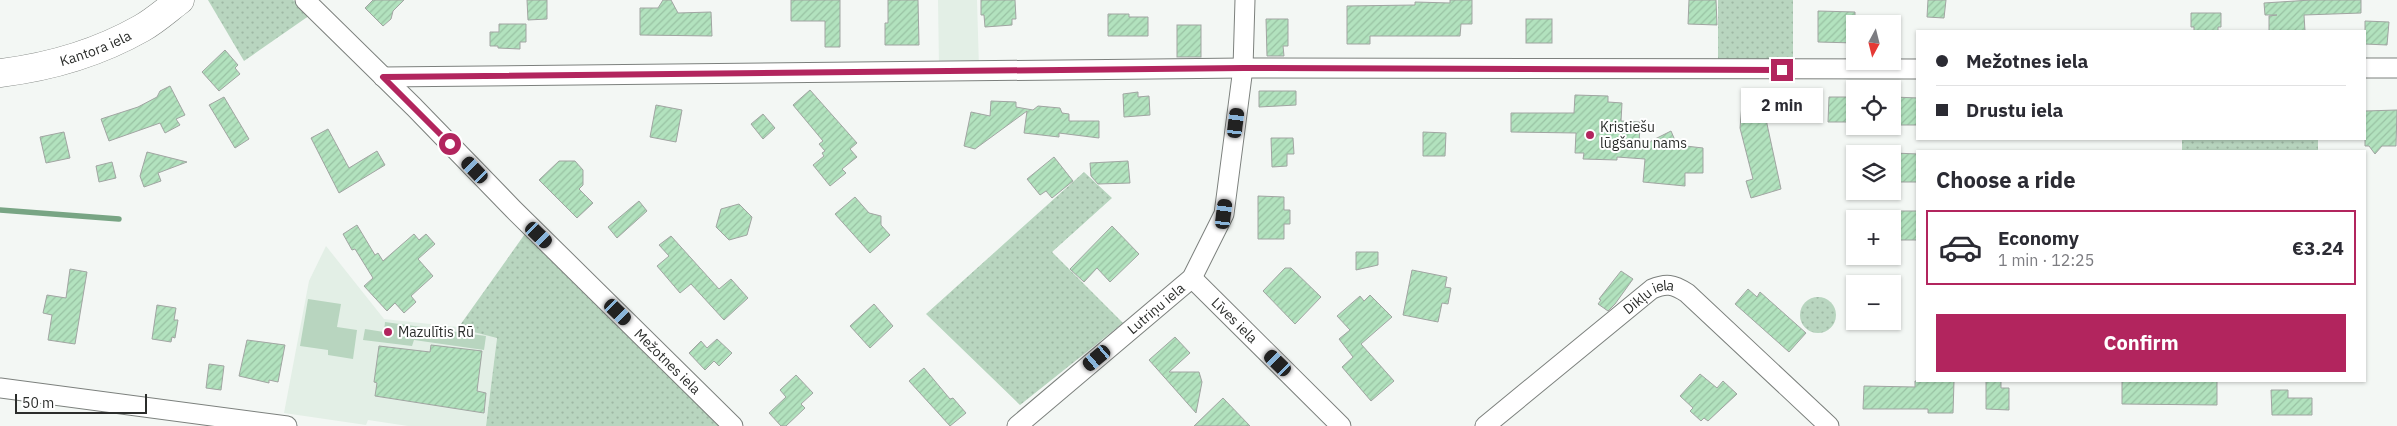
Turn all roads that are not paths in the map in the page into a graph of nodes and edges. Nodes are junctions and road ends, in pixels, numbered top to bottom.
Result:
1 (180, 0) edge
2 (305, 0) edge
3 (1245, 0) edge
4 (1243, 68) junction
5 (2366, 68) edge
6 (2397, 68) edge
7 (1916, 69) edge
8 (0, 74) edge
9 (383, 77) junction
10 (1192, 278) junction
11 (0, 388) edge
12 (229, 422) edge
13 (288, 426) edge
14 (733, 426) edge
15 (1017, 426) edge
16 (1341, 426) edge
17 (1485, 426) edge
18 (1829, 426) edge

1 - 8 main road, Kantora iela
2 - 9 street, Mežotnes iela
3 - 4 street, Lutriņu iela
4 - 7 street
4 - 9 street
4 - 10 street, Lutriņu iela
5 - 6 street
9 - 14 street, Mežotnes iela
10 - 15 street, Lutriņu iela
10 - 16 street, Līves iela
11 - 12 street
12 - 13 street
17 - 18 street, Dikļu iela

